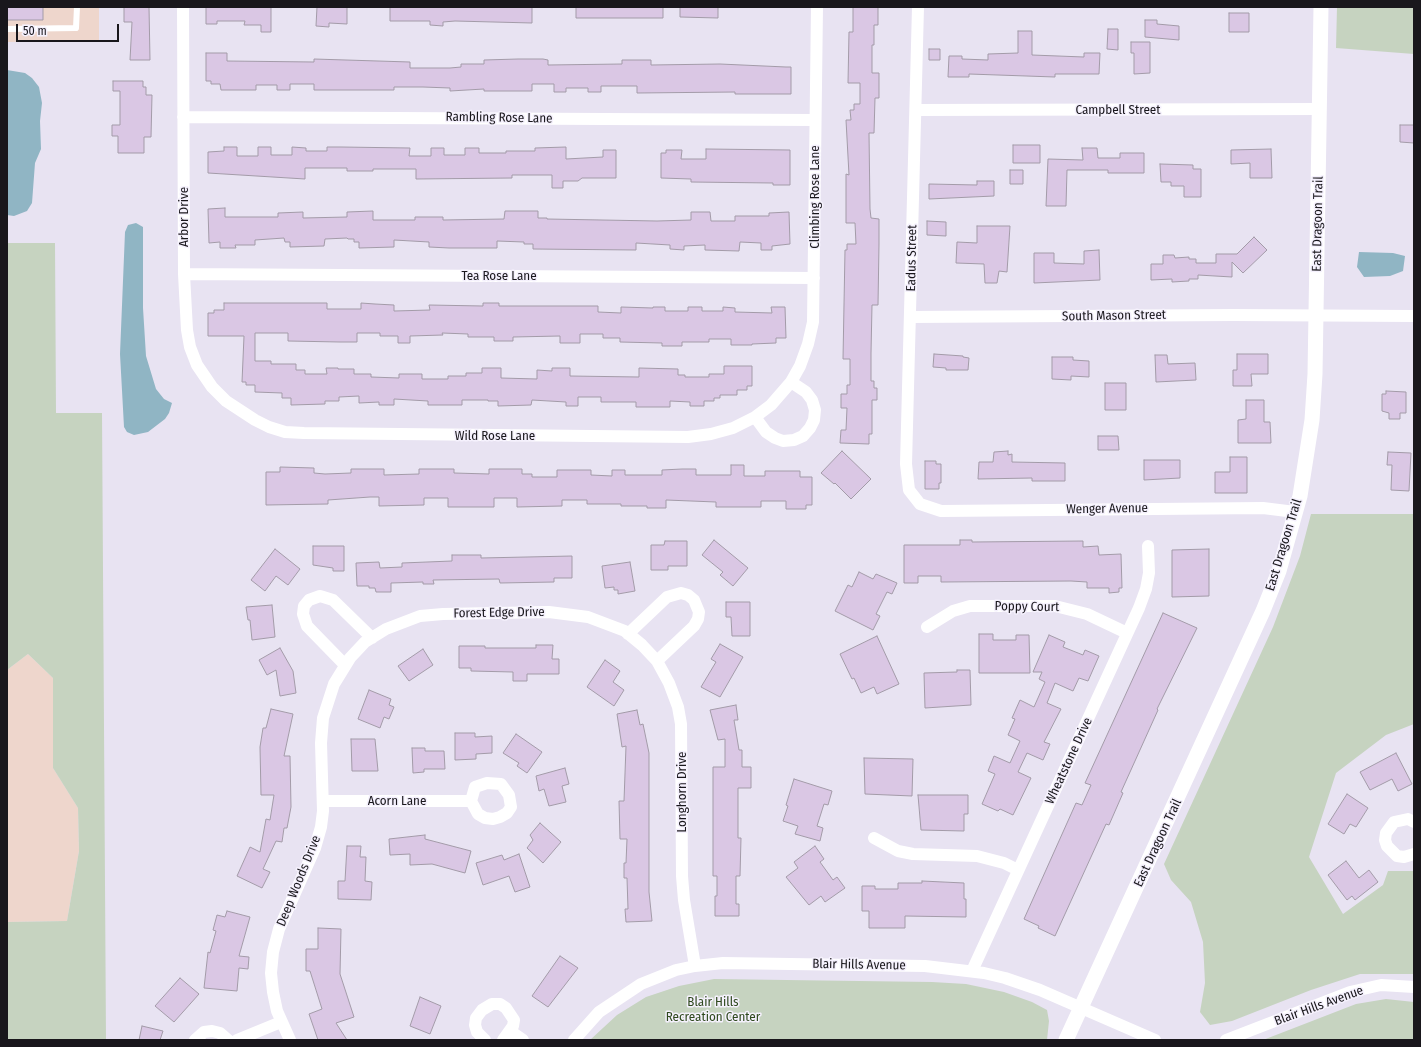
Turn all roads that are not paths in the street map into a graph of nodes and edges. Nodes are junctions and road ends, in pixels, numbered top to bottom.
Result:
1 (77, 7) edge
2 (183, 7) edge
3 (817, 7) edge
4 (918, 7) edge
5 (1321, 7) edge
6 (7, 29) edge
7 (1320, 109) junction
8 (916, 110) junction
9 (183, 117) junction
10 (815, 120) junction
11 (184, 274) junction
12 (814, 278) junction
13 (1317, 316) junction
14 (1414, 316) edge
15 (911, 317) junction
16 (791, 382) junction
17 (237, 409) joint
18 (755, 417) junction
19 (920, 504) joint
20 (1295, 512) junction
21 (1148, 546) dead end
22 (927, 627) dead end
23 (1128, 633) junction
24 (628, 634) junction
25 (372, 638) junction
26 (657, 661) junction
27 (345, 665) junction
28 (323, 801) junction
29 (471, 801) dead end
30 (1414, 822) edge
31 (874, 838) dead end
32 (1414, 854) edge
33 (1018, 870) junction
34 (695, 966) junction
35 (972, 971) junction
36 (1414, 987) edge
37 (1081, 1008) junction
38 (281, 1022) junction
39 (507, 1036) edge
40 (195, 1040) edge
41 (228, 1040) edge
42 (237, 1040) edge
43 (290, 1040) edge
44 (485, 1040) edge
45 (523, 1040) edge
46 (574, 1040) edge
47 (1066, 1040) edge
48 (1155, 1040) edge
49 (1226, 1040) edge

1 - 6 lane
2 - 9 street, Arbor Drive
3 - 10 street, Climbing Rose Lane
4 - 8 street, Eadus Street
5 - 7 street, East Dragoon Trail
7 - 8 street, Campbell Street
7 - 13 street, East Dragoon Trail
8 - 15 street, Eadus Street
9 - 10 street, Rambling Rose Lane
9 - 11 street, Arbor Drive
10 - 12 street, Climbing Rose Lane
11 - 12 street, Tea Rose Lane
11 - 17 street, Arbor Drive
12 - 16 street, Climbing Rose Lane
13 - 14 street, South Mason Street
13 - 15 street, South Mason Street
13 - 20 street, East Dragoon Trail
15 - 19 street, Eadus Street
16 - 18 street, Wild Rose Lane
16 - 18 street
17 - 18 street, Wild Rose Lane
19 - 20 street, Wenger Avenue
20 - 37 street, East Dragoon Trail
21 - 23 street, Wheatstone Drive
22 - 23 street, Poppy Court
23 - 33 street, Wheatstone Drive
24 - 25 street, Forest Edge Drive
24 - 26 street, Longhorn Drive
24 - 26 street
25 - 27 street, Deep Woods Drive
25 - 27 street
26 - 34 street, Longhorn Drive
27 - 28 street, Deep Woods Drive
28 - 29 street, Acorn Lane
28 - 38 street, Deep Woods Drive
30 - 32 street
31 - 33 street
33 - 35 street, Wheatstone Drive
34 - 35 street, Blair Hills Avenue
34 - 46 street, Blair Hills Avenue
35 - 37 street, Blair Hills Avenue
36 - 49 street, Blair Hills Avenue
37 - 47 street, East Dragoon Trail
37 - 48 street, Blair Hills Avenue
38 - 42 street
38 - 43 street, Deep Woods Drive
39 - 44 street
39 - 45 street
40 - 41 street

